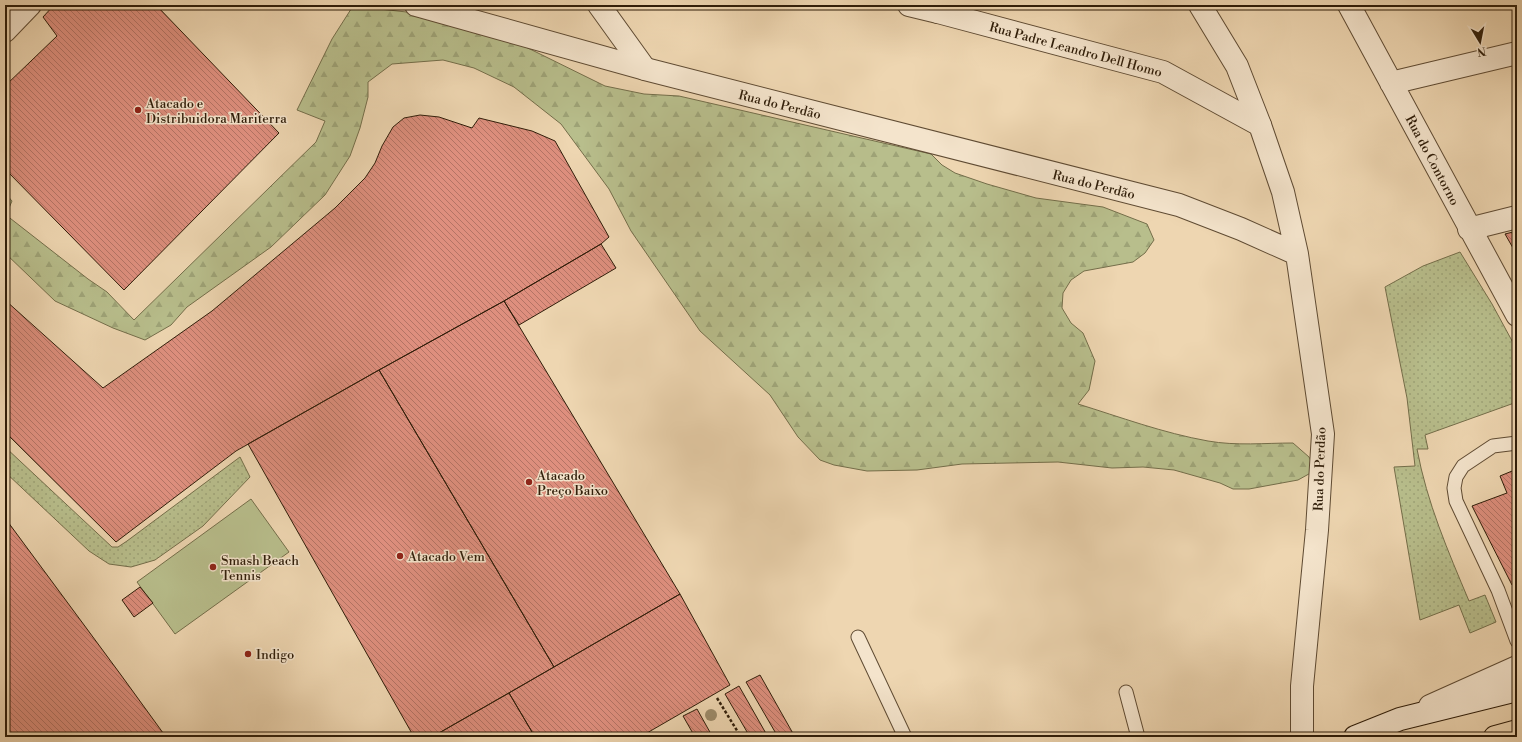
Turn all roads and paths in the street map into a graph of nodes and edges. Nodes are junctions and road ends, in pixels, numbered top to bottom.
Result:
1 (30, 5) edge
2 (416, 5) edge
3 (599, 5) edge
4 (909, 5) edge
5 (1200, 5) edge
6 (1349, 5) edge
7 (937, 9) edge
8 (5, 31) edge
9 (1517, 53) edge
10 (645, 70) junction
11 (1391, 83) junction
12 (1260, 125) junction
13 (1517, 217) edge
14 (1469, 229) junction
15 (1297, 254) junction
16 (1517, 315) edge
17 (1517, 443) edge
18 (858, 637) dead end
19 (1517, 641) edge
20 (1517, 667) edge
21 (1517, 690) edge
22 (1126, 692) dead end
23 (717, 698) dead end
24 (1400, 719) junction
25 (1517, 731) edge
26 (672, 734) dead end
27 (674, 737) edge
28 (741, 737) edge
29 (905, 737) edge
30 (1138, 737) edge
31 (1302, 737) edge
32 (1355, 737) edge
33 (1495, 737) edge

1 - 8 street
2 - 10 street, Rua do Perdão
3 - 10 street
4 - 7 street, Rua Padre Leandro Dell Homo
5 - 12 street
6 - 11 street, Rua do Contorno
7 - 12 street, Rua Padre Leandro Dell Homo
9 - 11 street
10 - 15 street, Rua do Perdão
11 - 14 street, Rua do Contorno
12 - 15 street
13 - 14 street
14 - 16 street, Rua do Contorno
15 - 31 street, Rua do Perdão
17 - 19 lane
18 - 29 lane
20 - 24 street
21 - 24 street
22 - 30 lane
23 - 28 path
24 - 32 street
25 - 33 main road
26 - 27 path

